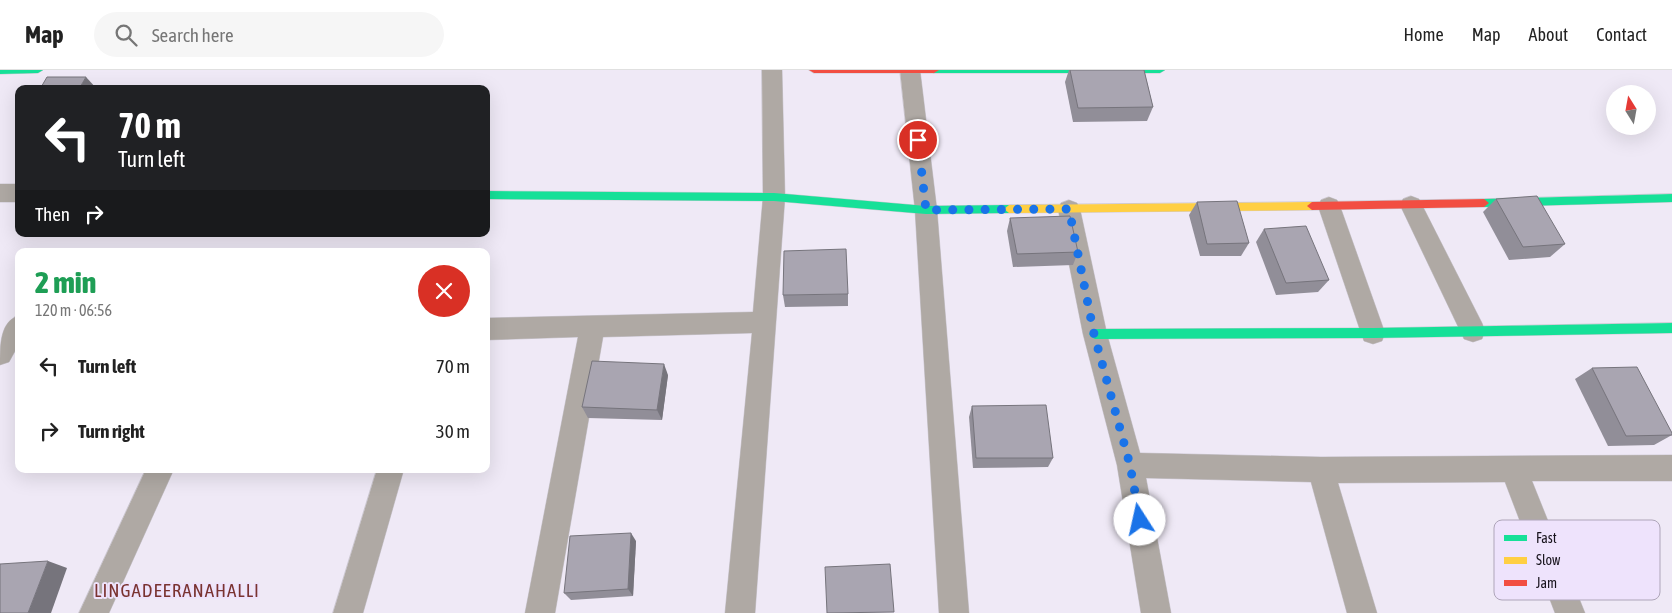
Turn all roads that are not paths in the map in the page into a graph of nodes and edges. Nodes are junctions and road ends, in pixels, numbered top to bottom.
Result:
1 (38, 70) edge
2 (772, 70) edge
3 (814, 70) edge
4 (910, 70) edge
5 (1160, 70) edge
6 (0, 71) edge
7 (1060, 71) edge
8 (0, 193) edge
9 (15, 193) edge
10 (490, 195) edge
11 (774, 197) junction
12 (1672, 198) edge
13 (1411, 205) junction
14 (1329, 206) junction
15 (1069, 209) junction
16 (926, 210) junction
17 (765, 322) junction
18 (592, 327) junction
19 (11, 328) edge
20 (490, 328) edge
21 (1672, 328) edge
22 (1473, 332) junction
23 (1373, 333) junction
24 (1094, 334) junction
25 (0, 354) edge
26 (1130, 465) junction
27 (1513, 468) junction
28 (1672, 468) edge
29 (1321, 470) junction
30 (158, 473) edge
31 (389, 473) edge
32 (1533, 520) edge
33 (1565, 600) edge
34 (94, 613) edge
35 (348, 613) edge
36 (540, 613) edge
37 (740, 613) edge
38 (954, 613) edge
39 (1156, 613) edge
40 (1362, 613) edge
41 (1570, 613) edge

1 - 6 street
2 - 11 street
3 - 4 street
4 - 7 street
4 - 16 street
5 - 7 street
8 - 9 street
10 - 11 street
11 - 16 street
11 - 17 street
12 - 13 street
13 - 14 street
13 - 22 street
14 - 15 street
14 - 23 street
15 - 16 street
15 - 24 street
16 - 38 street
17 - 18 street
17 - 37 street
18 - 20 street
18 - 36 street
19 - 25 street
21 - 22 street
22 - 23 street
23 - 24 street
24 - 26 street
26 - 29 street
26 - 39 street
27 - 28 street
27 - 29 street
27 - 32 street
29 - 40 street
30 - 34 street
31 - 35 street
33 - 41 street

